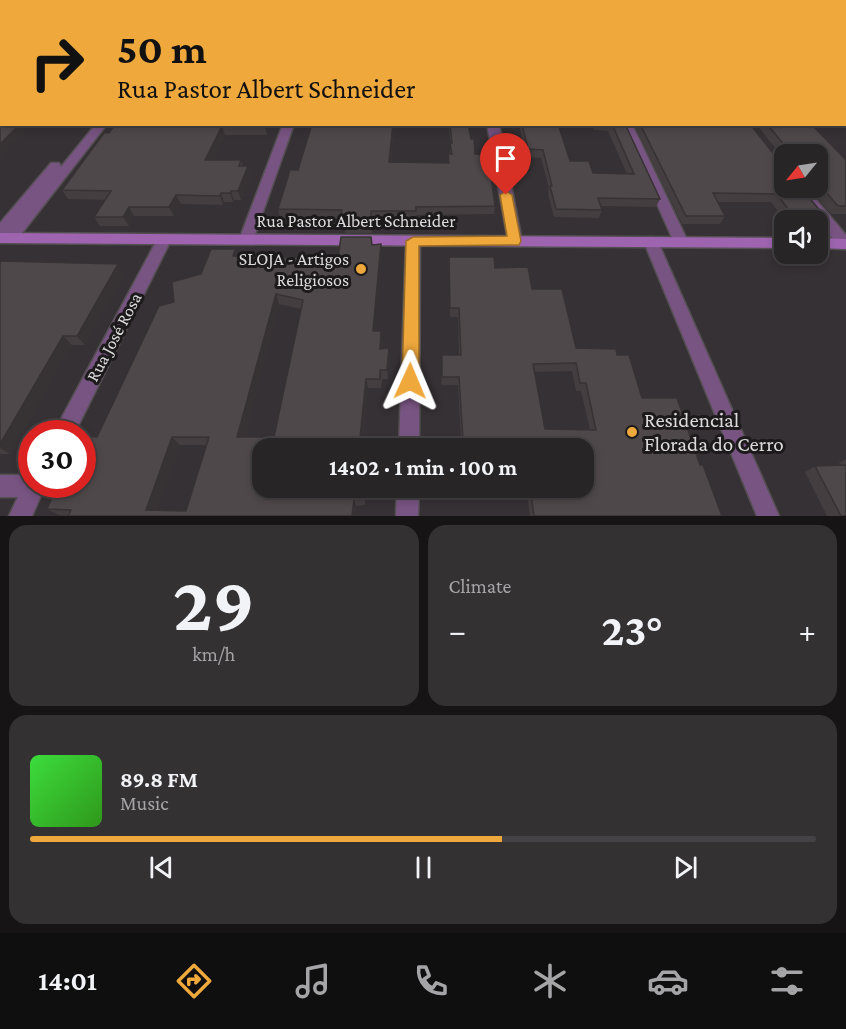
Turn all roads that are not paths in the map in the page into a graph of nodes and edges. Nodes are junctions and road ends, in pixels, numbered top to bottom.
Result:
1 (88, 126) edge
2 (100, 126) edge
3 (288, 126) edge
4 (493, 126) edge
5 (627, 126) edge
6 (807, 198) edge
7 (3, 236) edge
8 (164, 240) junction
9 (246, 240) junction
10 (413, 241) junction
11 (515, 241) junction
12 (651, 242) junction
13 (681, 242) junction
14 (774, 243) edge
15 (828, 243) edge
16 (846, 244) edge
17 (70, 420) edge
18 (409, 438) edge
19 (0, 486) edge
20 (18, 486) edge
21 (30, 498) edge
22 (408, 498) edge
23 (20, 516) edge
24 (407, 516) edge
25 (768, 516) edge

1 - 7 street
2 - 7 street
3 - 9 street
4 - 11 street
5 - 13 street
6 - 16 street
7 - 8 main road, Rua Pastor Albert Schneider
8 - 9 main road, Rua Pastor Albert Schneider
8 - 17 street, Rua José Rosa
9 - 10 main road, Rua Pastor Albert Schneider
10 - 11 main road, Rua Pastor Albert Schneider
10 - 18 street
11 - 12 main road, Rua Pastor Albert Schneider
12 - 13 main road, Rua Pastor Albert Schneider
12 - 25 street
13 - 14 main road, Rua Pastor Albert Schneider
15 - 16 main road
19 - 20 street
21 - 23 street
22 - 24 street

